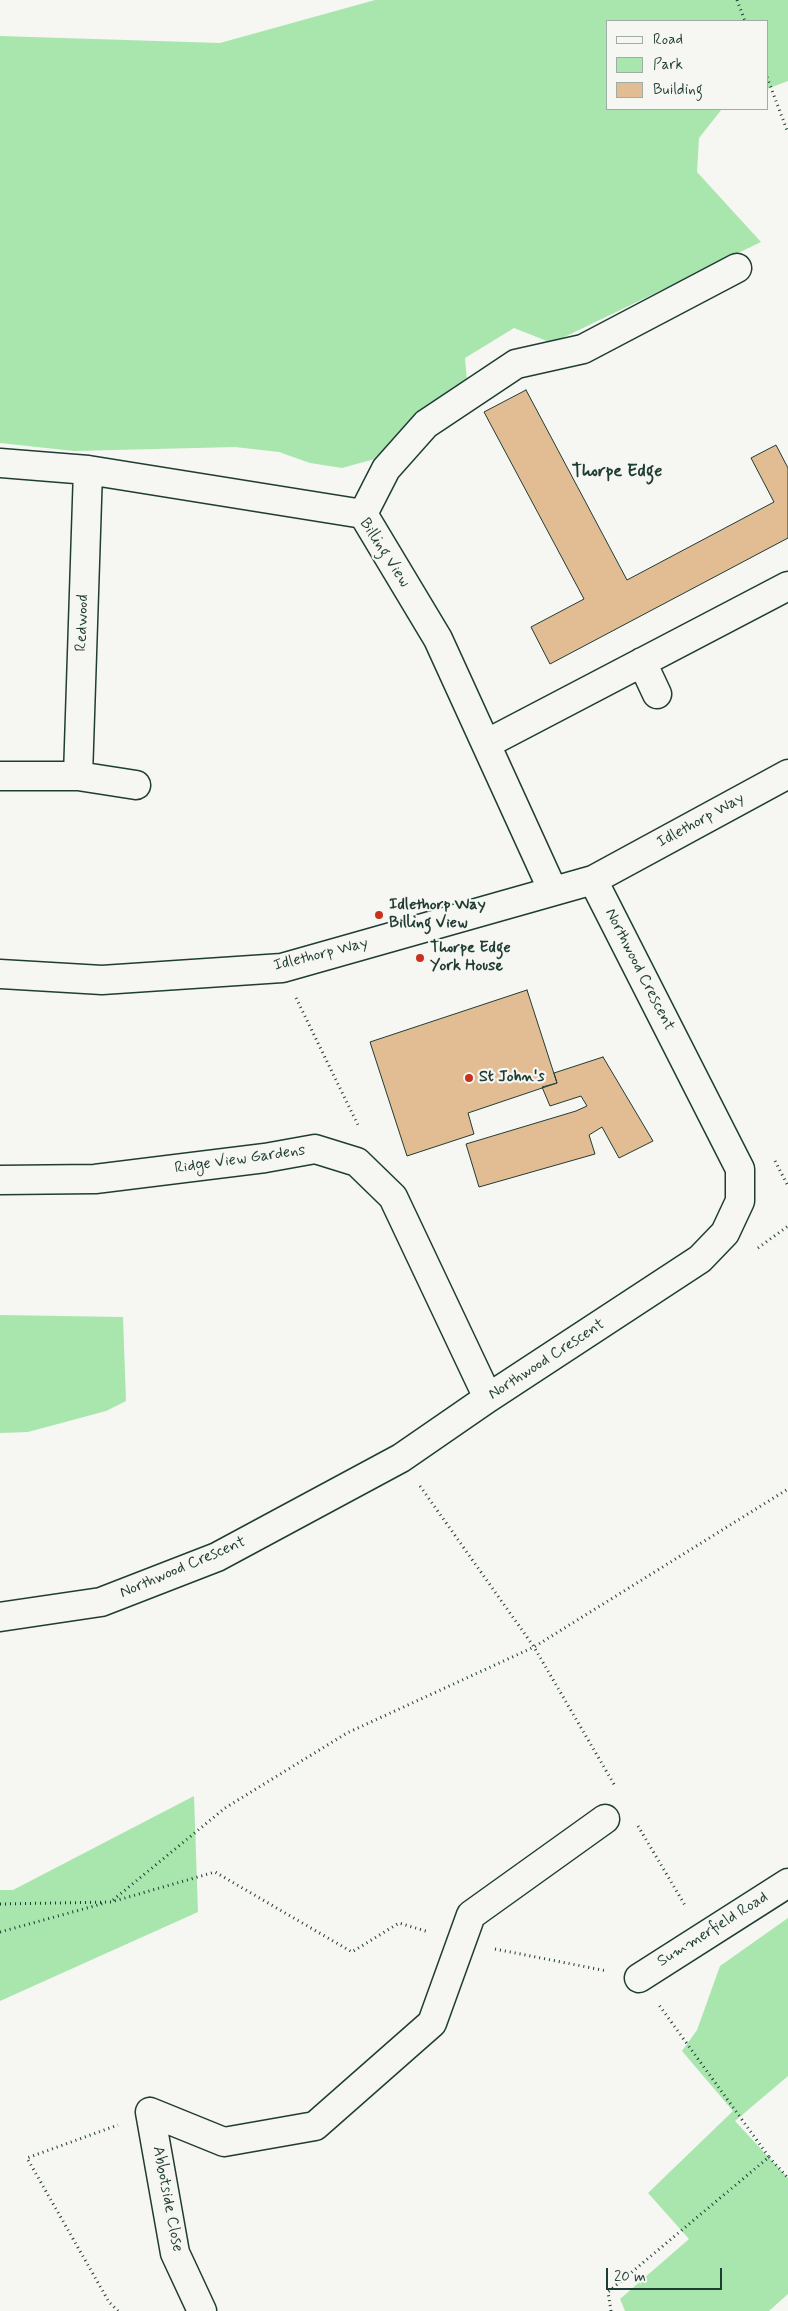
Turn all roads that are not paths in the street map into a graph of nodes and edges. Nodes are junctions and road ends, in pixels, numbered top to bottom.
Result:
1 (737, 268) dead end
2 (0, 463) edge
3 (88, 470) junction
4 (363, 514) junction
5 (788, 586) edge
6 (642, 662) junction
7 (657, 694) dead end
8 (486, 744) junction
9 (788, 774) edge
10 (0, 776) edge
11 (78, 776) junction
12 (136, 785) dead end
13 (593, 880) junction
14 (553, 891) junction
15 (0, 974) edge
16 (0, 1180) edge
17 (488, 1398) junction
18 (0, 1617) edge
19 (605, 1819) dead end
20 (788, 1883) edge
21 (639, 1978) road end
22 (202, 2311) edge

1 - 4 street
2 - 3 street, Billing View
3 - 4 street, Billing View
3 - 11 street, Redwood
4 - 8 street, Billing View
5 - 6 street
6 - 7 street
6 - 8 street
8 - 14 street, Billing View
9 - 13 street, Idlethorp Way
10 - 11 street
11 - 12 street
13 - 14 street, Idlethorp Way
13 - 17 street, Northwood Crescent
14 - 15 street, Idlethorp Way
16 - 17 street, Ridge View Gardens
17 - 18 street, Northwood Crescent
19 - 22 street, Abbotside Close
20 - 21 street, Summerfield Road

